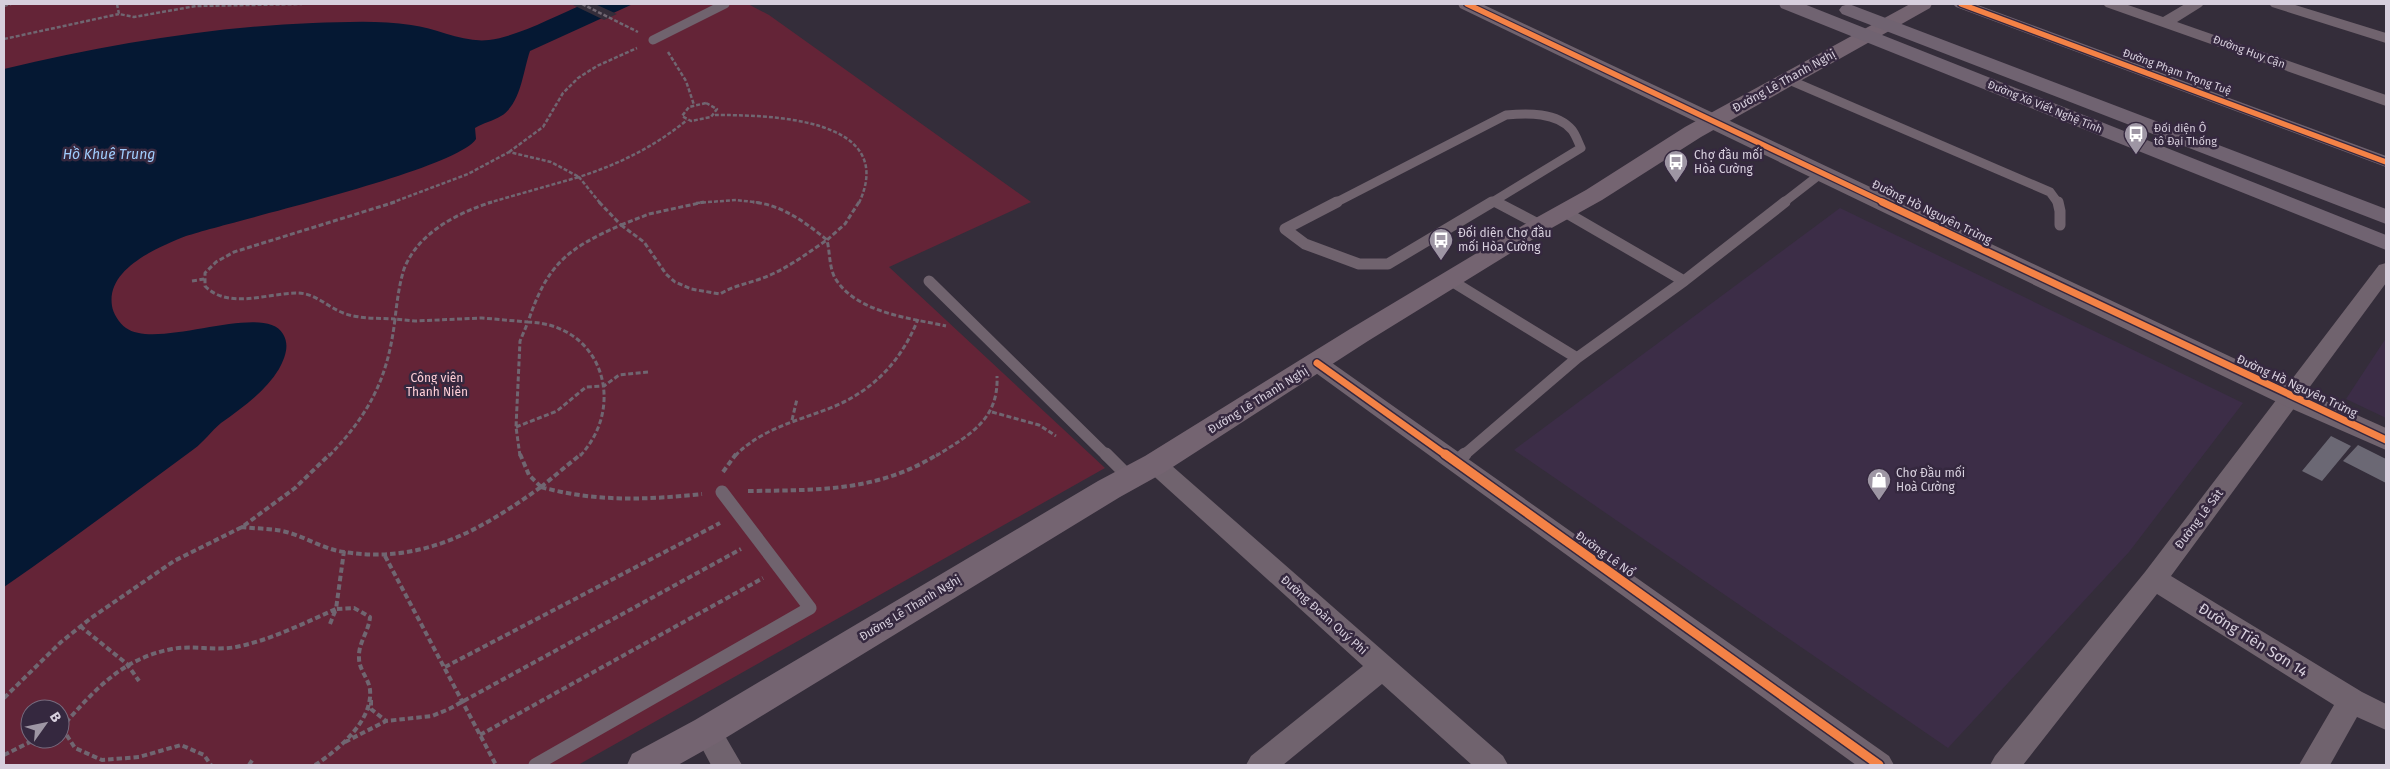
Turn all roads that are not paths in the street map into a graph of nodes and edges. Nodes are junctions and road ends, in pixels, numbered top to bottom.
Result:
1 (725, 4) edge
2 (1467, 4) edge
3 (1788, 4) edge
4 (1834, 4) edge
5 (1922, 4) edge
6 (1960, 4) edge
7 (2111, 4) edge
8 (2196, 4) edge
9 (2277, 4) edge
10 (2165, 22) junction
11 (1876, 30) junction
12 (2386, 38) edge
13 (653, 40) road end
14 (1787, 79) junction
15 (2386, 101) edge
16 (1715, 120) junction
17 (2386, 162) edge
18 (1823, 172) junction
19 (1494, 201) junction
20 (1565, 212) junction
21 (2386, 217) edge
22 (1540, 225) junction
23 (2060, 225) dead end
24 (2386, 243) edge
25 (2386, 269) edge
26 (1450, 280) junction
27 (929, 281) dead end
28 (1684, 281) junction
29 (1577, 358) junction
30 (1317, 363) junction
31 (2291, 397) junction
32 (2386, 440) edge
33 (1457, 461) junction
34 (1155, 464) junction
35 (1130, 477) junction
36 (722, 492) road end
37 (2154, 578) junction
38 (1383, 667) junction
39 (2352, 701) junction
40 (2386, 718) edge
41 (707, 731) junction
42 (535, 765) edge
43 (645, 765) edge
44 (727, 765) edge
45 (1261, 765) edge
46 (1493, 765) edge
47 (1879, 765) edge
48 (2005, 765) edge
49 (2314, 765) edge

1 - 13 lane
2 - 16 street, Đường Hồ Nguyên Trừng
3 - 11 main road, Đường Xô Viết Nghệ Tĩnh
4 - 11 main road, Đường Xô Viết Nghệ Tĩnh
5 - 11 main road, Đường Lê Thanh Nghị
6 - 17 street, Đường Phạm Trọng Tuệ
7 - 10 street, Đường Huy Cận
8 - 10 street
9 - 12 street
10 - 15 street, Đường Huy Cận
11 - 14 main road, Đường Lê Thanh Nghị
11 - 21 main road, Đường Xô Viết Nghệ Tĩnh
11 - 24 main road, Đường Xô Viết Nghệ Tĩnh
14 - 16 main road, Đường Lê Thanh Nghị
14 - 23 lane
16 - 18 street, Đường Hồ Nguyên Trừng
16 - 20 main road, Đường Lê Thanh Nghị
18 - 28 lane
18 - 31 street, Đường Hồ Nguyên Trừng
19 - 19 lane
19 - 22 lane
20 - 22 main road, Đường Lê Thanh Nghị
20 - 28 lane
22 - 26 main road, Đường Lê Thanh Nghị
25 - 31 street, Đường Lê Sát
26 - 29 lane
26 - 30 main road, Đường Lê Thanh Nghị
27 - 35 lane
28 - 29 lane
29 - 33 lane
30 - 33 street, Đường Lê Nổ
30 - 34 main road, Đường Lê Thanh Nghị
31 - 32 street, Đường Hồ Nguyên Trừng
31 - 37 street, Đường Lê Sát
33 - 47 street, Đường Lê Nổ
34 - 35 main road, Đường Lê Thanh Nghị
34 - 38 street, Đường Đoàn Quý Phi
35 - 41 main road, Đường Lê Thanh Nghị
36 - 42 lane
37 - 39 street, Đường Tiên Sơn 14
37 - 48 street, Đường Lê Sát
38 - 45 street
38 - 46 street, Đường Đoàn Quý Phi
39 - 40 street, Đường Tiên Sơn 14
39 - 49 street
41 - 43 main road, Đường Lê Thanh Nghị
41 - 44 street

